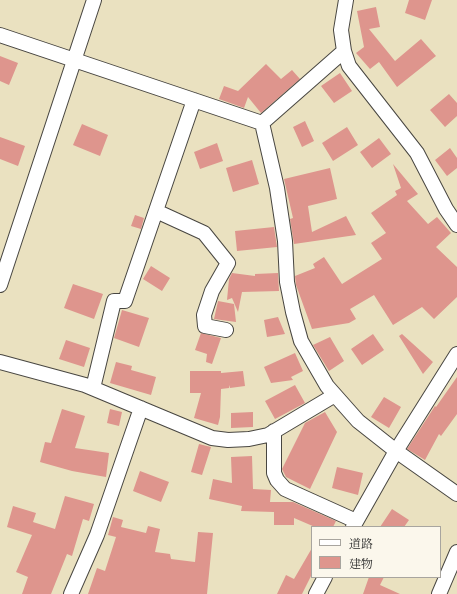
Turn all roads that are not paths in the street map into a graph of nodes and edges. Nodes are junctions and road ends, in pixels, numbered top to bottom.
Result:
1 (94, 0) edge
2 (346, 0) edge
3 (0, 35) edge
4 (344, 51) junction
5 (75, 60) junction
6 (194, 100) junction
7 (262, 122) junction
8 (156, 211) junction
9 (457, 225) edge
10 (0, 285) edge
11 (226, 330) dead end
12 (457, 354) edge
13 (0, 362) edge
14 (93, 388) junction
15 (335, 395) junction
16 (141, 408) junction
17 (274, 431) junction
18 (396, 451) junction
19 (457, 494) edge
20 (355, 524) edge
21 (457, 552) edge
22 (324, 578) edge
23 (71, 594) edge
24 (316, 594) edge
25 (439, 594) edge

1 - 5 street
2 - 4 street
3 - 5 street
4 - 7 street
4 - 9 street
5 - 6 street
5 - 10 street
6 - 7 street
6 - 8 street
7 - 15 street
8 - 11 street
8 - 14 street
12 - 18 street
13 - 14 street
14 - 16 street
15 - 17 street
15 - 18 street
16 - 17 street
16 - 23 street
17 - 20 street
18 - 19 street
18 - 20 street
21 - 25 street
22 - 24 street

